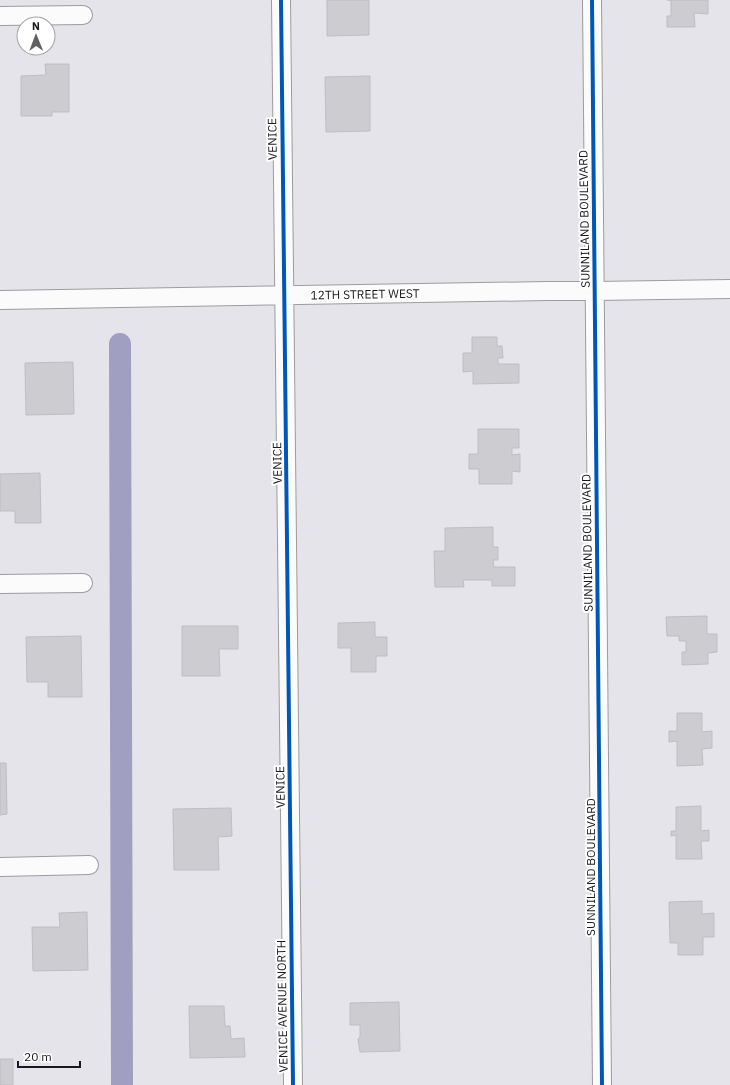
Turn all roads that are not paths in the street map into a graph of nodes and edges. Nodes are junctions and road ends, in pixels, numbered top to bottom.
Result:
1 (280, 0) edge
2 (592, 0) edge
3 (83, 15) dead end
4 (0, 16) edge
5 (730, 289) edge
6 (595, 292) junction
7 (283, 295) junction
8 (0, 300) edge
9 (83, 583) dead end
10 (0, 584) edge
11 (89, 865) dead end
12 (0, 867) edge
13 (291, 926) joint
14 (293, 1085) edge
15 (602, 1085) edge

1 - 7 street, VENICE
2 - 6 street, SUNNILAND BOULEVARD
3 - 4 street
5 - 6 street, 12TH STREET WEST
6 - 7 street, 12TH STREET WEST
6 - 15 street, SUNNILAND BOULEVARD
7 - 8 street, 12TH STREET WEST
7 - 13 street, VENICE
9 - 10 street
11 - 12 street
13 - 14 street, VENICE AVENUE NORTH

